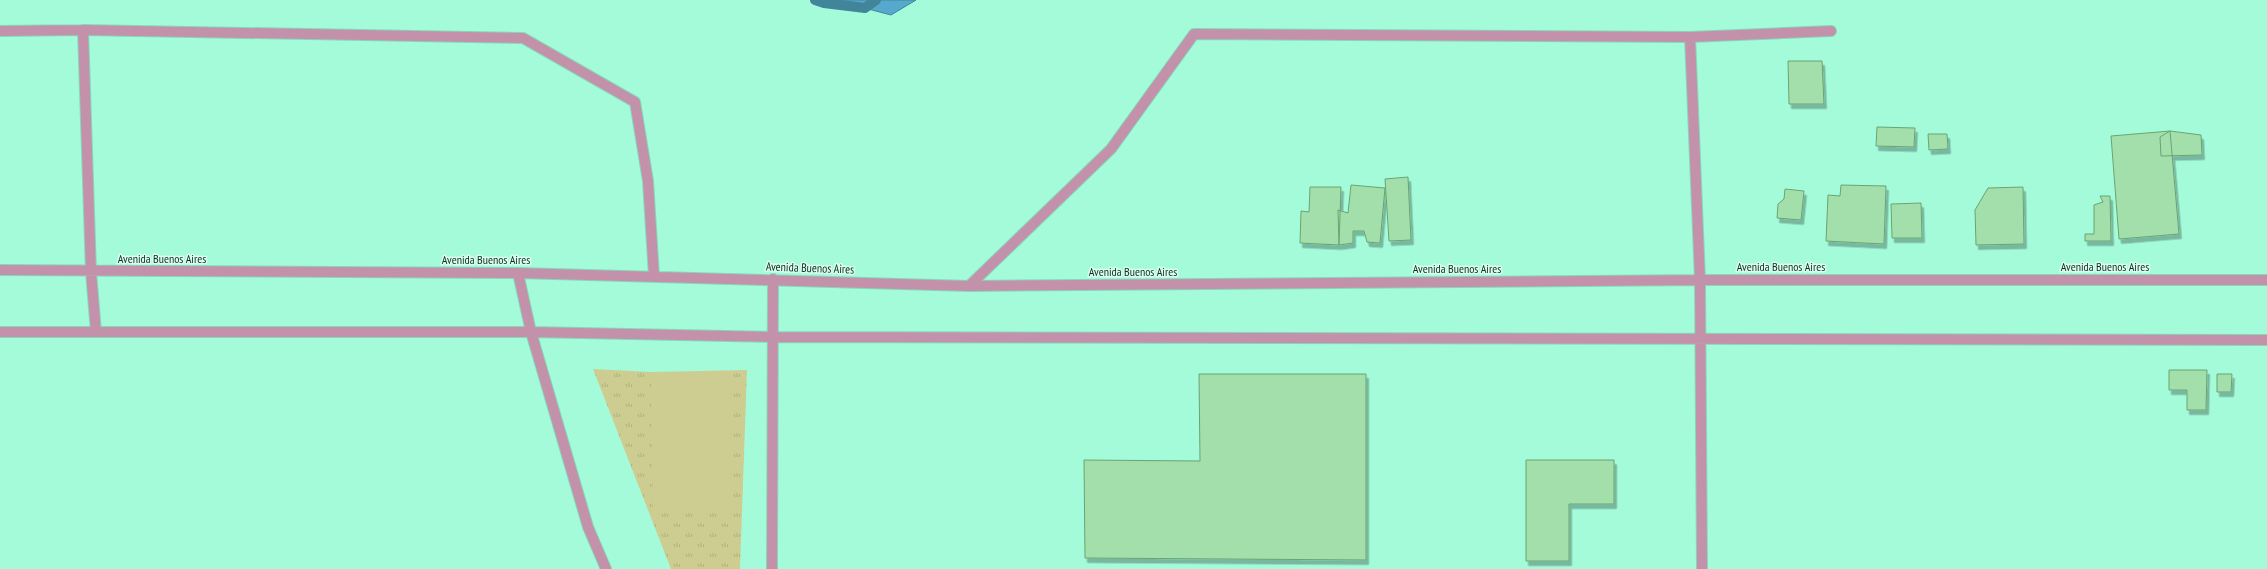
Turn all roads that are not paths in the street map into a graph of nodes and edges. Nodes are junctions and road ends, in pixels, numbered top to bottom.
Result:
1 (83, 30) junction
2 (0, 31) edge
3 (1831, 31) dead end
4 (1690, 37) junction
5 (0, 270) edge
6 (91, 272) junction
7 (518, 273) junction
8 (654, 276) junction
9 (773, 279) junction
10 (1700, 280) junction
11 (2267, 280) edge
12 (969, 286) junction
13 (0, 332) edge
14 (96, 332) junction
15 (531, 332) junction
16 (773, 337) junction
17 (1701, 340) junction
18 (2267, 340) edge
19 (606, 569) edge
20 (772, 569) edge
21 (1702, 569) edge

1 - 2 street
1 - 6 street
1 - 8 street
3 - 4 street
4 - 10 street
4 - 12 street
5 - 6 street, Avenida Buenos Aires
6 - 7 street, Avenida Buenos Aires
6 - 14 street
7 - 8 street, Avenida Buenos Aires
7 - 15 street
8 - 9 street, Avenida Buenos Aires
9 - 12 street, Avenida Buenos Aires
9 - 16 street
10 - 11 street, Avenida Buenos Aires
10 - 12 street, Avenida Buenos Aires
10 - 17 street
13 - 14 street
14 - 15 street
15 - 16 street
15 - 19 street
16 - 17 street
16 - 20 street
17 - 18 street
17 - 21 street

